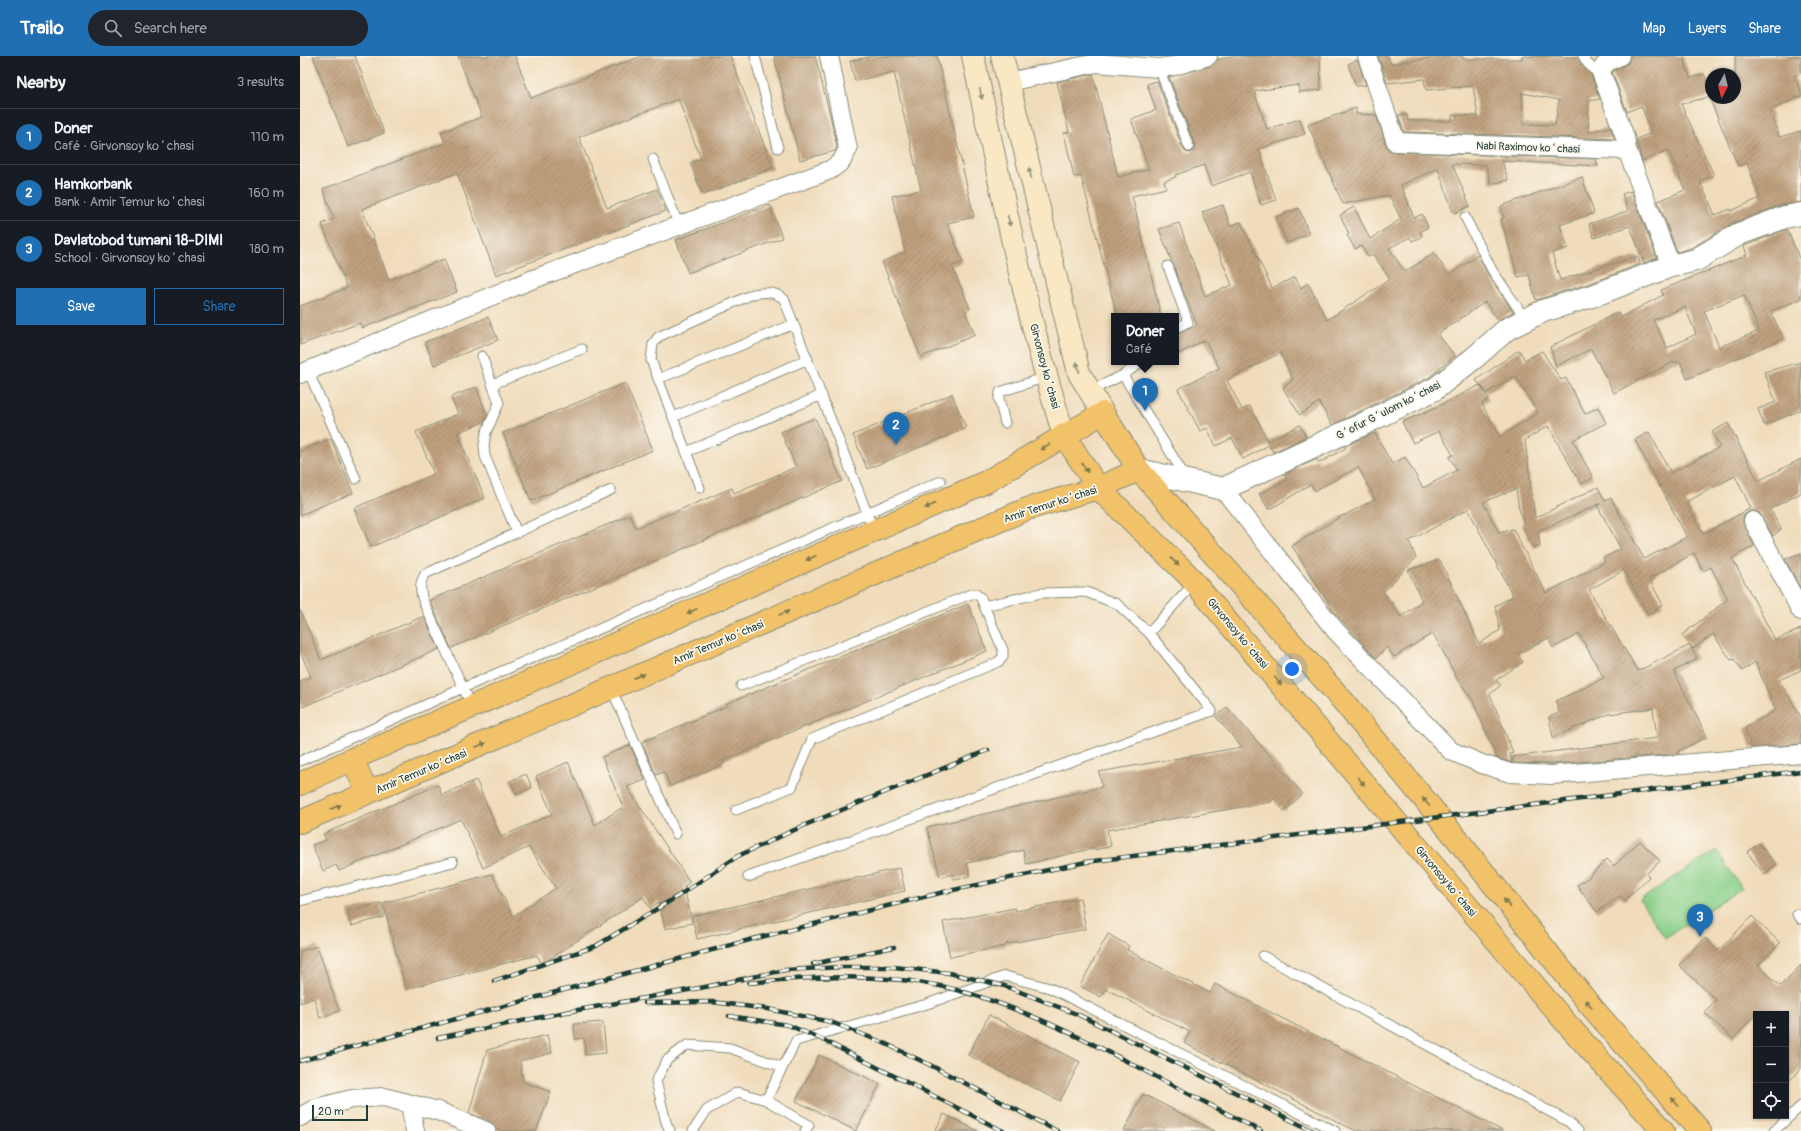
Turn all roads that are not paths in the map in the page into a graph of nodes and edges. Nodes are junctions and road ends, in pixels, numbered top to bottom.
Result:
1 (755, 56) edge
2 (829, 56) edge
3 (973, 56) edge
4 (1002, 56) edge
5 (1367, 56) edge
6 (1583, 56) edge
7 (1620, 56) edge
8 (1199, 57) edge
9 (1159, 68) junction
10 (1603, 78) junction
11 (1008, 82) junction
12 (1189, 147) dead end
13 (778, 148) dead end
14 (1627, 150) junction
15 (653, 159) dead end
16 (1801, 214) edge
17 (1465, 217) dead end
18 (678, 226) junction
19 (1168, 266) dead end
20 (1671, 266) junction
21 (1526, 320) junction
22 (794, 324) junction
23 (1179, 326) edge
24 (582, 349) dead end
25 (482, 356) dead end
26 (808, 359) junction
27 (1138, 365) edge
28 (304, 372) edge
29 (1123, 375) junction
30 (1046, 377) junction
31 (658, 380) junction
32 (493, 384) junction
33 (1090, 392) junction
34 (822, 395) junction
35 (1103, 413) junction
36 (673, 417) junction
37 (1006, 423) dead end
38 (1064, 435) junction
39 (686, 452) junction
40 (1139, 470) junction
41 (356, 479) dead end
42 (941, 481) dead end
43 (1188, 481) junction
44 (700, 488) dead end
45 (1098, 488) junction
46 (1223, 489) junction
47 (611, 490) dead end
48 (871, 521) junction
49 (1753, 521) dead end
50 (517, 533) junction
51 (1195, 582) junction
52 (984, 606) junction
53 (1801, 611) edge
54 (1149, 633) junction
55 (741, 686) dead end
56 (611, 688) junction
57 (468, 697) junction
58 (1801, 754) edge
59 (352, 759) junction
60 (300, 761) edge
61 (300, 784) edge
62 (368, 793) junction
63 (736, 810) dead end
64 (300, 822) edge
65 (676, 834) dead end
66 (453, 862) dead end
67 (748, 877) dead end
68 (300, 901) edge
69 (1263, 956) dead end
70 (782, 1067) junction
71 (766, 1100) junction
72 (410, 1104) junction
73 (1801, 1106) edge
74 (300, 1117) edge
75 (415, 1131) edge
76 (486, 1131) edge
77 (670, 1131) edge
78 (693, 1131) edge
79 (805, 1131) edge
80 (1335, 1131) edge
81 (1578, 1131) edge
82 (1663, 1131) edge
83 (1700, 1131) edge
84 (1774, 1131) edge

1 - 13 lane
2 - 18 street
3 -> 30 main road, Girvonsoy koʻchasi
4 - 11 main road
5 - 14 street, Nabi Raximov koʻchasi
6 - 10 lane
7 - 10 street
8 - 9 street
9 - 11 street
9 - 12 lane
10 - 14 street
33 -> 11 main road
14 - 20 street
15 - 18 lane
16 - 20 street, Gʻofur Gʻulom koʻchasi
17 - 21 lane
18 - 28 street
19 - 23 lane
20 - 21 street, Gʻofur Gʻulom koʻchasi
21 - 46 street, Gʻofur Gʻulom koʻchasi
22 - 26 lane
22 - 31 lane
22 - 31 lane
24 - 32 lane
25 - 32 lane
26 - 34 lane
26 - 36 lane
27 - 29 lane
28 - 41 lane
29 - 33 lane
29 - 43 lane
30 - 37 lane
30 - 38 main road, Girvonsoy koʻchasi
31 - 36 lane
32 - 50 lane
33 - 35 main road
34 - 39 lane
34 - 48 lane
35 - 38 main road
35 - 40 main road
36 - 39 lane
38 -> 45 main road, Girvonsoy koʻchasi
38 -> 48 main road
39 - 44 lane
40 - 43 street
40 - 45 main road, Amir Temur koʻchasi
83 -> 40 main road
42 - 48 lane
43 - 46 street
45 -> 51 main road, Girvonsoy koʻchasi
56 -> 45 main road, Amir Temur koʻchasi
46 - 58 street
47 - 50 lane
48 - 57 main road
49 - 53 street
50 - 57 lane
51 - 54 lane
51 -> 82 main road, Girvonsoy koʻchasi
52 - 54 lane
52 - 55 lane
52 - 63 lane
54 - 67 lane
62 -> 56 main road, Amir Temur koʻchasi
56 - 65 lane
57 - 59 main road
57 - 60 lane
59 - 61 main road
59 - 62 main road
64 -> 62 main road, Amir Temur koʻchasi
66 - 68 lane
69 - 81 lane
70 - 71 lane
70 - 77 lane
70 - 80 lane
71 - 78 lane
71 - 79 lane
72 - 74 street
72 - 75 street
72 - 76 street
73 - 84 lane

